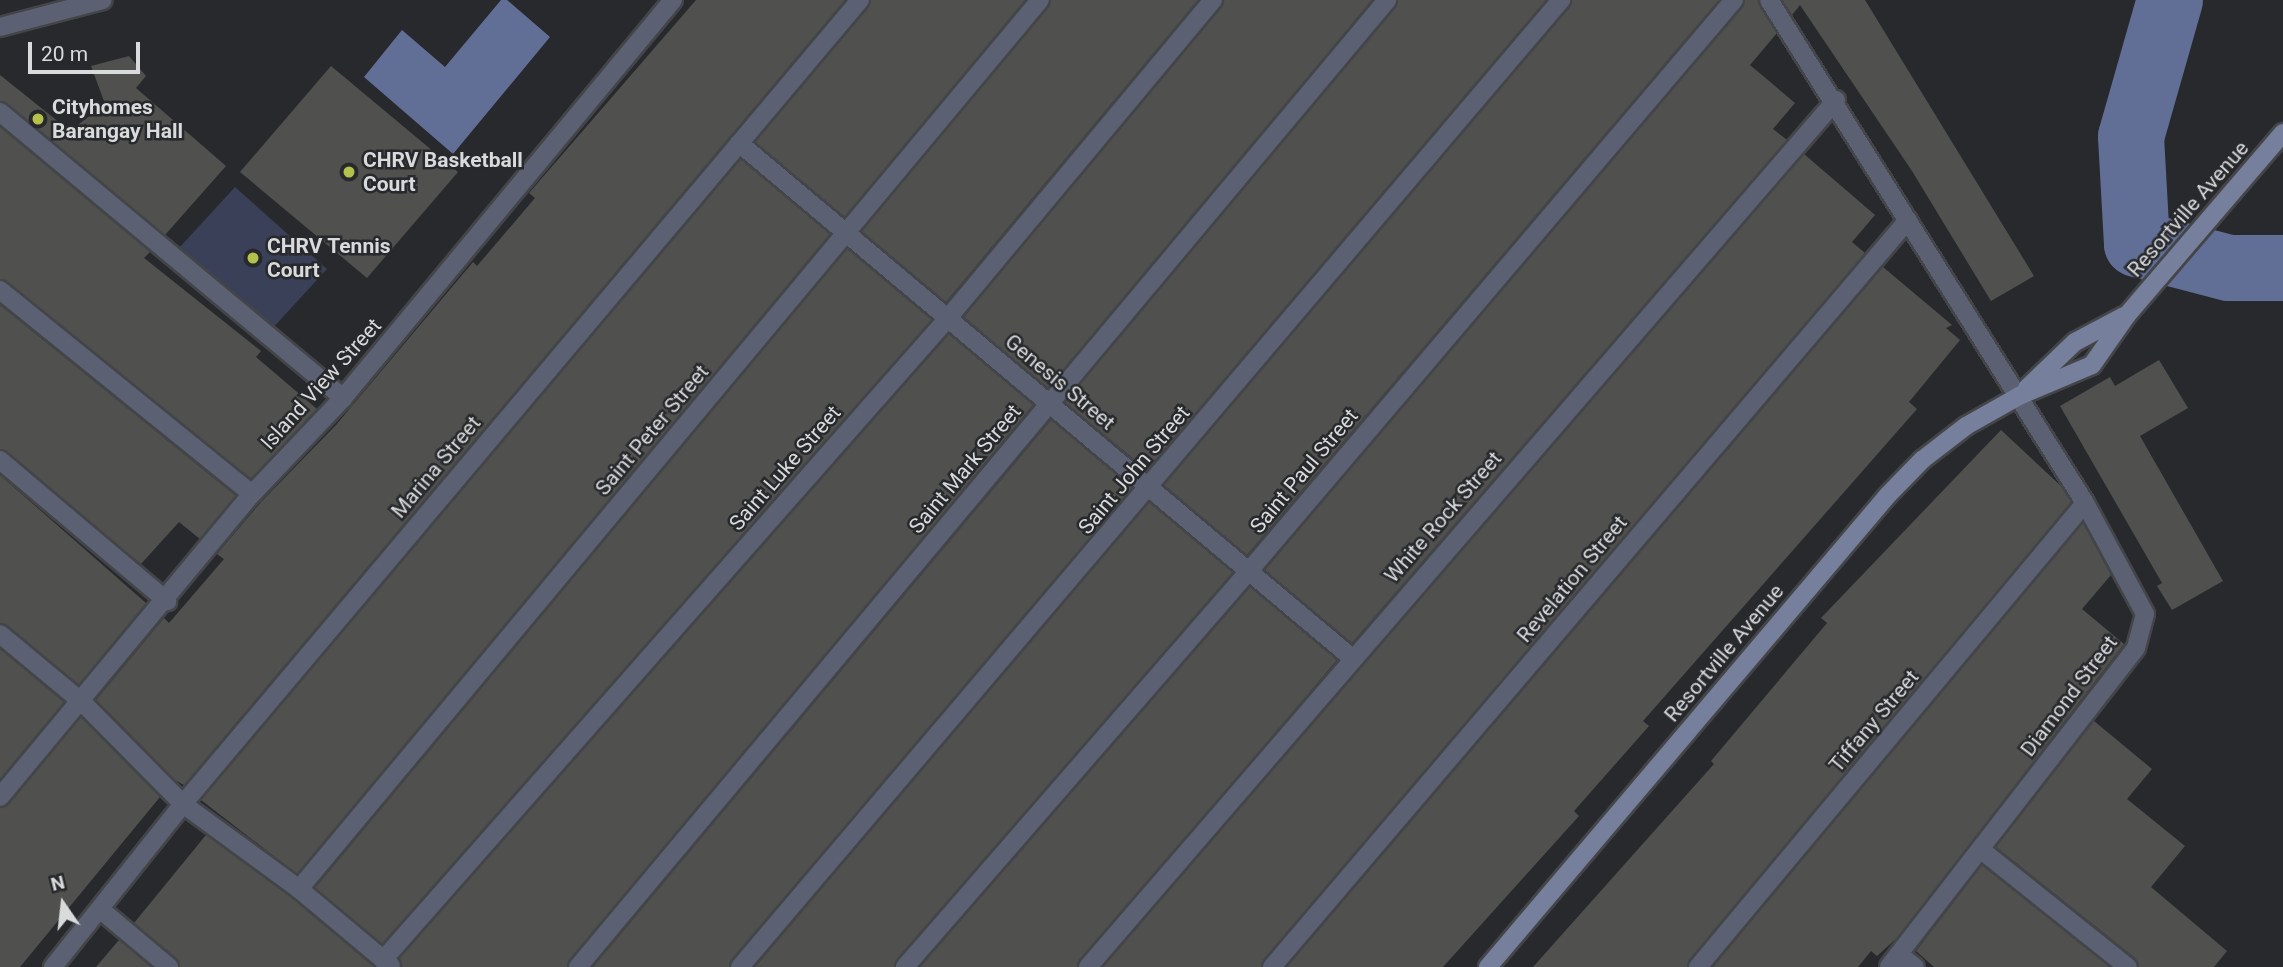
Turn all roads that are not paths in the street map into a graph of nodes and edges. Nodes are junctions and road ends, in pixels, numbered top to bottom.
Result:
1 (103, 0) edge
2 (673, 0) edge
3 (860, 0) edge
4 (1040, 0) edge
5 (1213, 0) edge
6 (1387, 0) edge
7 (1560, 0) edge
8 (1734, 0) edge
9 (1769, 0) edge
10 (0, 27) edge
11 (1836, 100) junction
12 (0, 112) edge
13 (2283, 133) edge
14 (739, 143) junction
15 (1908, 220) junction
16 (846, 233) junction
17 (0, 290) edge
18 (2127, 315) junction
19 (948, 318) junction
20 (2019, 396) junction
21 (343, 398) junction
22 (1050, 404) junction
23 (0, 460) edge
24 (1150, 488) junction
25 (252, 494) junction
26 (2085, 503) junction
27 (1249, 571) junction
28 (167, 601) junction
29 (0, 634) edge
30 (1351, 657) junction
31 (82, 702) junction
32 (0, 797) edge
33 (183, 804) junction
34 (1980, 849) junction
35 (299, 889) junction
36 (101, 910) junction
37 (1895, 961) edge
38 (388, 963) edge
39 (52, 967) edge
40 (169, 967) edge
41 (578, 967) edge
42 (740, 967) edge
43 (905, 967) edge
44 (1088, 967) edge
45 (1272, 967) edge
46 (1488, 967) edge
47 (1698, 967) edge
48 (1915, 967) edge
49 (2128, 967) edge

1 - 10 street
2 - 21 street, Island View Street
3 - 14 street, Marina Street
4 - 16 street, Saint Peter Street
5 - 19 street, Saint Luke Street
6 - 22 street, Saint Mark Street
7 - 24 street, Saint John Street
8 - 27 street, Saint Paul Street
9 - 11 street, Diamond Street
11 - 15 street, Diamond Street
11 - 30 street, White Rock Street
12 - 21 street
13 - 18 street, Resortville Avenue
14 - 16 street, Genesis Street
14 - 33 street, Marina Street
15 - 20 street, Diamond Street
15 - 45 street, Revelation Street
16 - 19 street, Genesis Street
16 - 35 street, Saint Peter Street
17 - 25 street
18 - 20 street, Resortville Avenue
18 - 20 street, Resortville Avenue
19 - 22 street, Genesis Street
19 - 38 street, Saint Luke Street
20 - 26 street, Diamond Street
20 - 46 street, Resortville Avenue
21 - 25 street, Island View Street
22 - 24 street, Genesis Street
22 - 41 street, Saint Mark Street
23 - 28 street
24 - 27 street, Genesis Street
24 - 42 street, Saint John Street
25 - 28 street, Island View Street
26 - 34 street, Diamond Street
26 - 47 street, Tiffany Street
27 - 30 street, Genesis Street
27 - 43 street, Saint Paul Street
28 - 31 street, Island View Street
29 - 31 street
30 - 44 street, White Rock Street
31 - 32 street, Island View Street
31 - 33 street
33 - 35 street
33 - 36 street, Marina Street
34 - 37 street, Diamond Street
34 - 49 street
35 - 38 street
36 - 39 street, Marina Street
36 - 40 street
37 - 48 street

